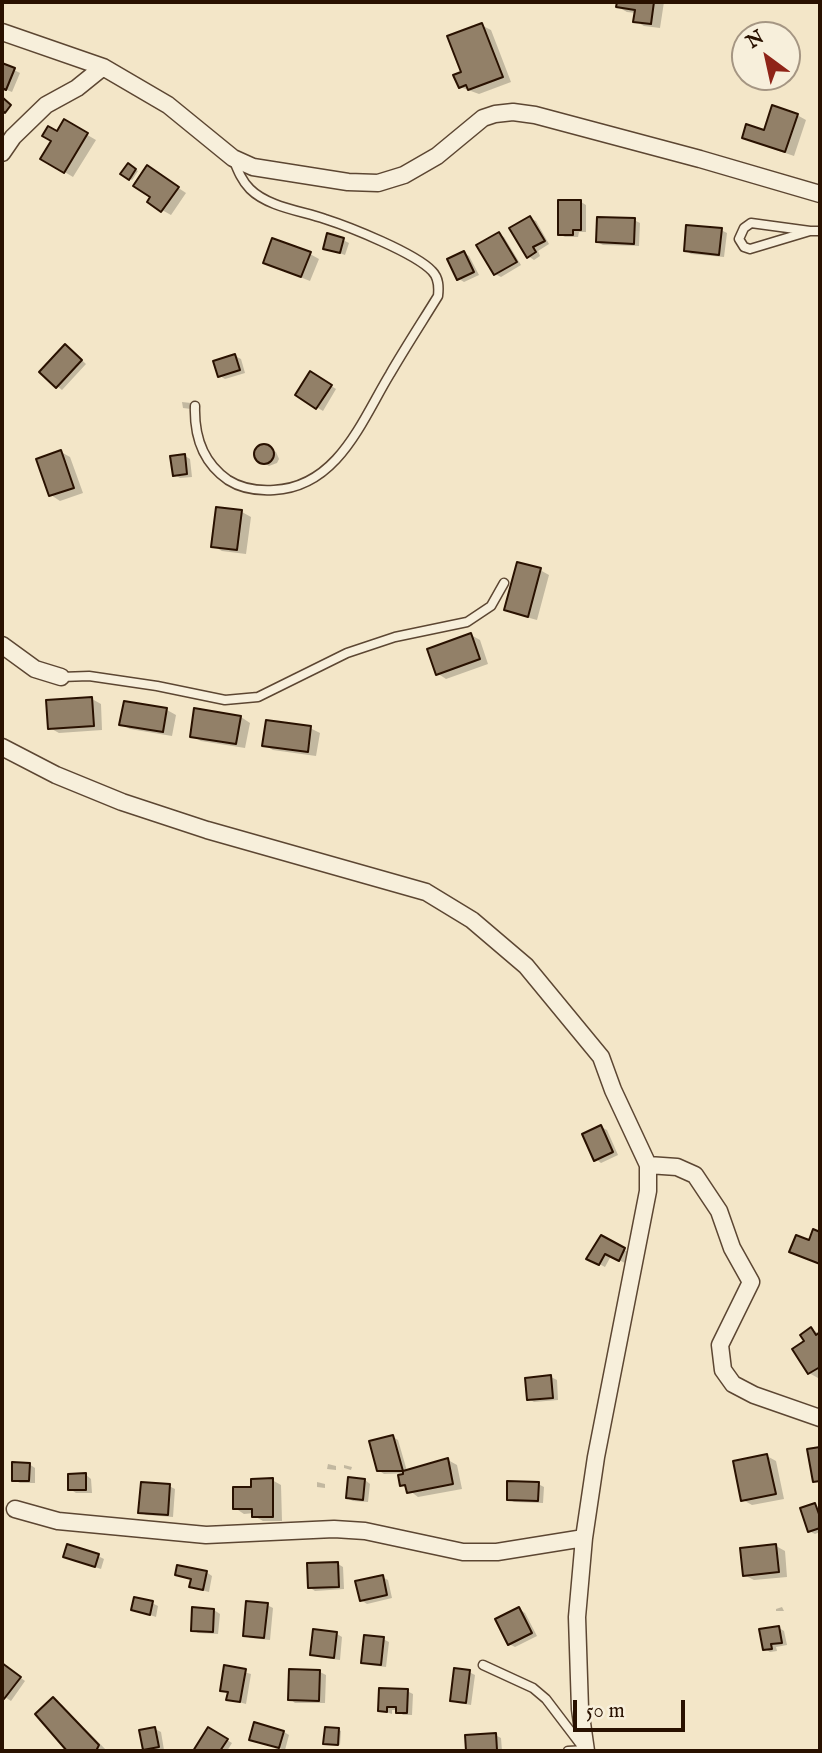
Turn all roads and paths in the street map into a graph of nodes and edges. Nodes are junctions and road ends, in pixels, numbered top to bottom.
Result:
1 (2, 32) edge
2 (103, 67) junction
3 (2, 153) edge
4 (233, 158) junction
5 (820, 194) edge
6 (810, 231) junction
7 (820, 231) edge
8 (195, 405) dead end
9 (503, 583) dead end
10 (2, 645) edge
11 (61, 677) joint
12 (2, 747) edge
13 (648, 1165) junction
14 (820, 1418) edge
15 (15, 1509) dead end
16 (584, 1538) junction
17 (483, 1665) dead end
18 (568, 1751) edge
19 (586, 1751) edge

1 - 2 street
2 - 3 street
2 - 4 street
4 - 5 street
4 - 8 lane
6 - 6 lane
6 - 7 lane
9 - 11 lane
10 - 11 street
12 - 13 street
13 - 14 street
13 - 16 street
15 - 16 street
16 - 19 street
17 - 19 lane
18 - 19 lane

